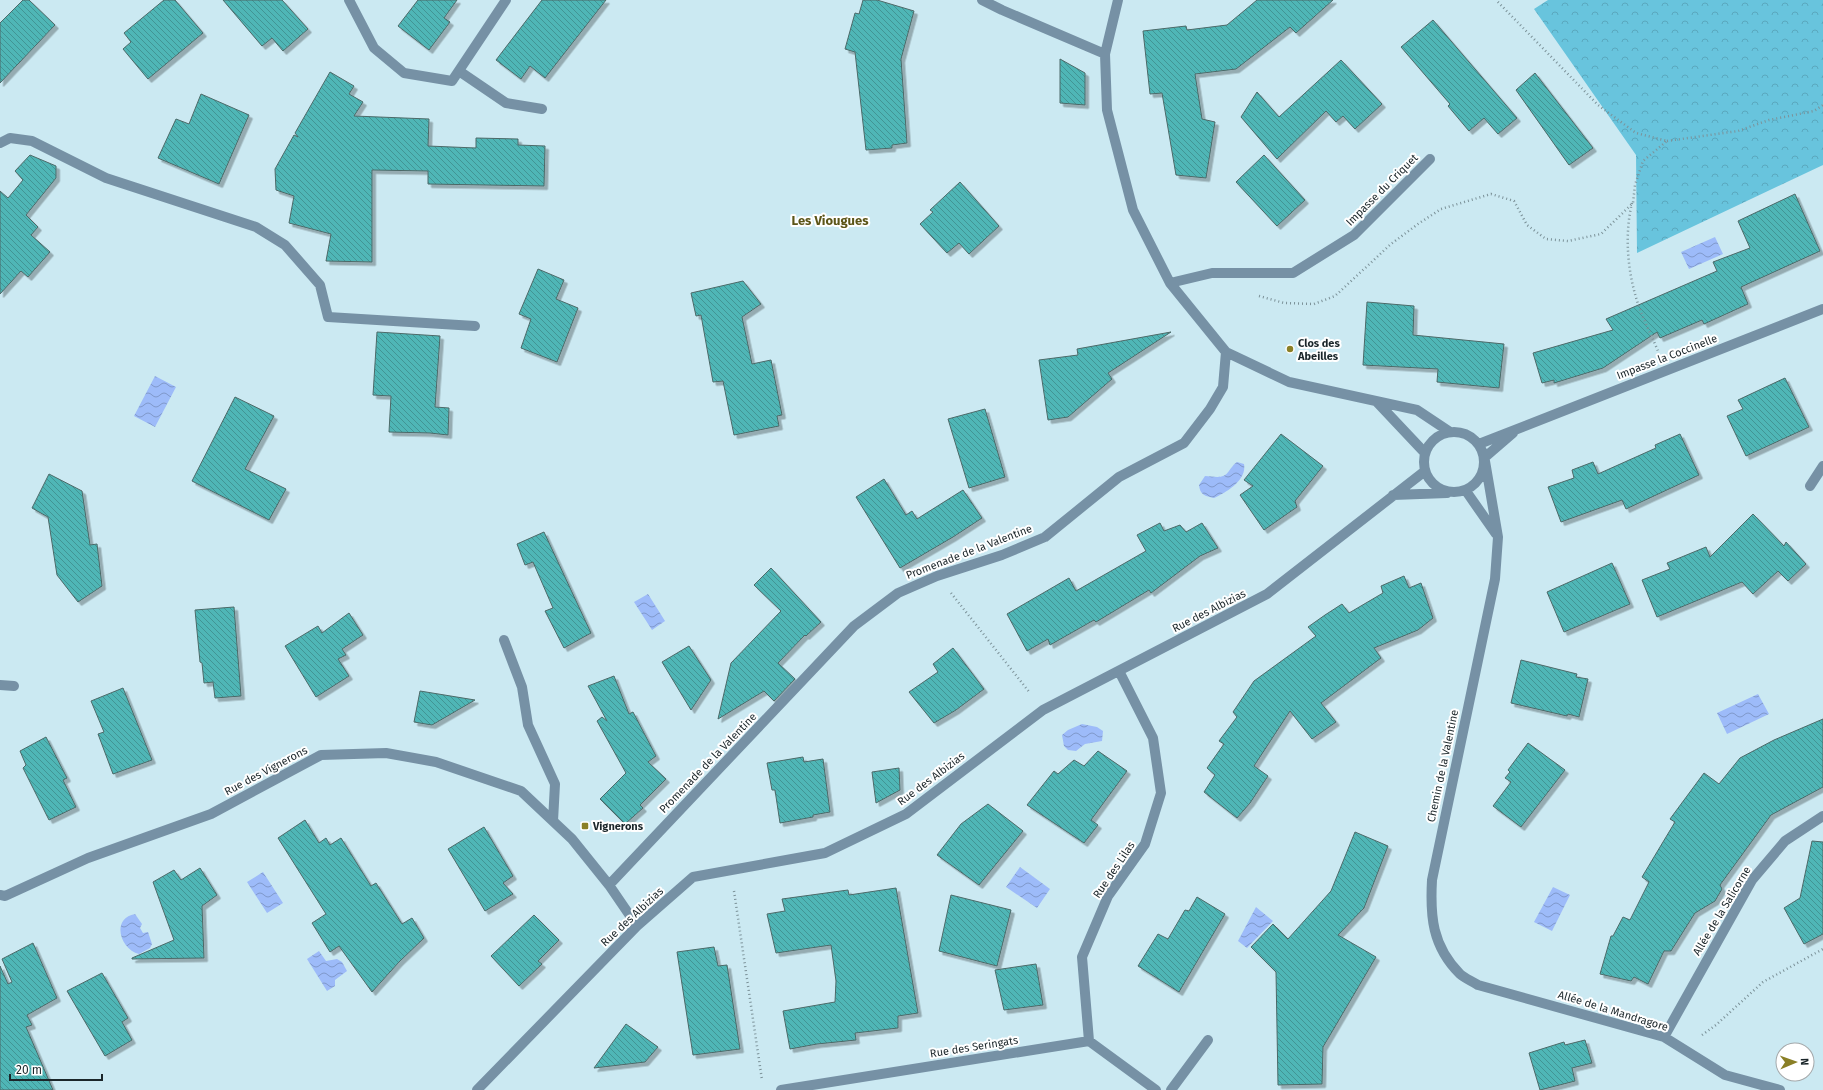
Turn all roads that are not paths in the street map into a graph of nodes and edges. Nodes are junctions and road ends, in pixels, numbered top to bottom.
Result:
1 (349, 0) edge
2 (506, 0) edge
3 (982, 0) edge
4 (1118, 0) edge
5 (1105, 54) junction
6 (459, 71) junction
7 (542, 109) dead end
8 (0, 143) edge
9 (1430, 159) dead end
10 (1170, 283) junction
11 (1823, 309) edge
12 (475, 326) dead end
13 (1226, 352) junction
14 (1376, 401) junction
15 (1519, 427) junction
16 (1450, 432) junction
17 (1479, 444) junction
18 (1425, 453) junction
19 (1484, 460) junction
20 (1823, 466) edge
21 (1425, 471) junction
22 (1810, 486) dead end
23 (1463, 491) junction
24 (1393, 495) junction
25 (1498, 537) junction
26 (504, 640) dead end
27 (1119, 671) junction
28 (0, 685) edge
29 (14, 686) dead end
30 (1823, 816) edge
31 (553, 821) junction
32 (609, 885) junction
33 (2, 897) edge
34 (637, 926) junction
35 (1478, 985) joint
36 (1664, 1037) junction
37 (1208, 1040) dead end
38 (1089, 1042) junction
39 (477, 1090) edge
40 (781, 1090) edge
41 (1156, 1090) edge
42 (1171, 1090) edge
43 (1780, 1090) edge

1 - 6 street
2 - 6 street
3 - 5 street
4 - 5 street
5 - 10 street
6 - 7 street
8 - 12 street
9 - 10 street, Impasse du Criquet
10 - 13 street
11 - 15 street, Impasse la Coccinelle
13 - 14 street
13 - 32 street, Promenade de la Valentine
14 - 16 street
14 - 18 street
15 - 17 street, Impasse la Coccinelle
15 - 19 street, Impasse la Coccinelle
16 - 17 street
16 - 18 street
17 - 19 street
18 - 21 street
19 - 23 street
19 - 25 street, Chemin de la Valentine
20 - 22 street
21 - 23 street
21 - 24 street, Rue des Albizias
23 - 24 street
23 - 25 street
24 - 27 street, Rue des Albizias
25 - 35 street, Chemin de la Valentine
26 - 31 street
27 - 34 street, Rue des Albizias
27 - 38 street, Rue des Lilas
28 - 29 street
30 - 36 street, Allée de la Salicorne
31 - 32 street, Rue des Vignerons
31 - 33 street, Rue des Vignerons
32 - 34 street, Rue des Vignerons
34 - 39 street, Rue des Albizias
35 - 36 street, Allée de la Mandragore
36 - 43 street, Allée de la Mandragore
37 - 42 street
38 - 40 street, Rue des Seringats
38 - 41 street

